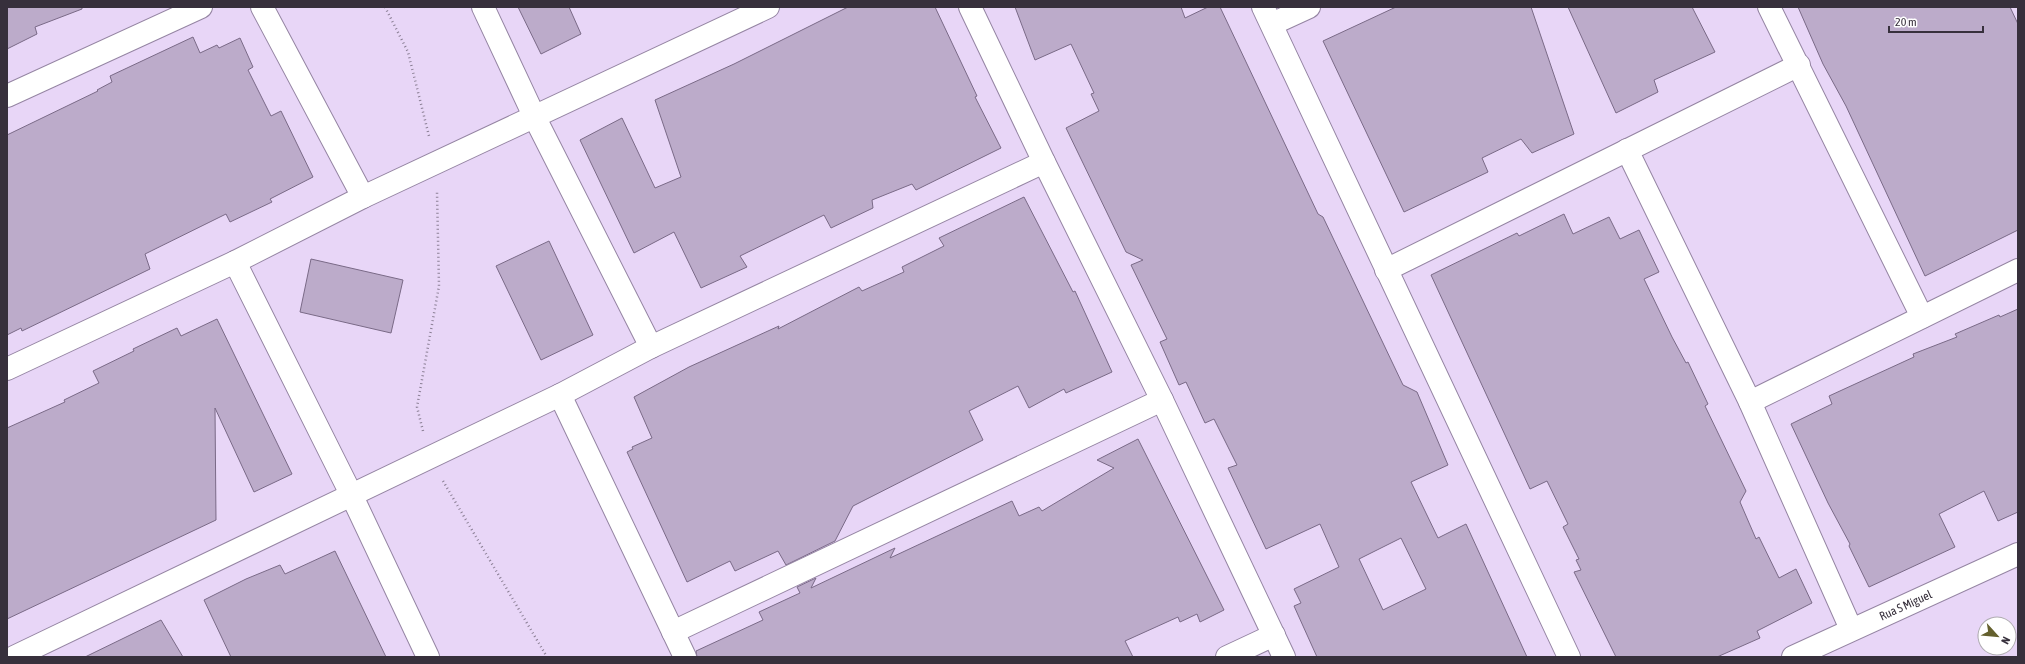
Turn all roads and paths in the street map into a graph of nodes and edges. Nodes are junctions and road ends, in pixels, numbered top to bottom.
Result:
1 (201, 7) edge
2 (262, 7) edge
3 (385, 7) edge
4 (483, 7) edge
5 (767, 7) edge
6 (970, 7) edge
7 (1309, 7) edge
8 (1769, 7) edge
9 (1267, 16) edge
10 (1798, 65) junction
11 (7, 96) edge
12 (535, 118) junction
13 (1627, 150) junction
14 (1044, 162) junction
15 (436, 163) junction
16 (363, 197) junction
17 (236, 262) junction
18 (1386, 270) junction
19 (2018, 270) edge
20 (1922, 317) junction
21 (651, 347) junction
22 (7, 369) edge
23 (560, 395) junction
24 (1162, 400) junction
25 (1750, 402) junction
26 (430, 458) junction
27 (351, 494) junction
28 (2018, 554) edge
29 (1851, 630) junction
30 (673, 632) junction
31 (1274, 634) junction
32 (14, 657) edge
33 (428, 657) edge
34 (547, 657) edge
35 (685, 657) edge
36 (1227, 657) edge
37 (1284, 657) edge
38 (1569, 657) edge
39 (1793, 657) edge

1 - 11 street
2 - 16 street
3 - 15 path
4 - 12 street
5 - 12 street
6 - 14 street
7 - 9 street
8 - 10 street
9 - 18 street
10 - 13 street
10 - 20 street
12 - 15 street
12 - 21 street
13 - 18 street
13 - 25 street
14 - 21 street
14 - 24 street
15 - 16 street
15 - 26 path
16 - 17 street
17 - 22 street
17 - 27 street
18 - 38 street
19 - 20 street
20 - 25 street
21 - 23 street
23 - 26 street
23 - 30 street
24 - 30 street
24 - 31 street
25 - 29 street
26 - 27 street
26 - 34 path
27 - 32 street
27 - 33 street
28 - 29 street, Rua S Miguel
29 - 39 street, Rua S Miguel
30 - 35 street
31 - 36 street
31 - 37 street

